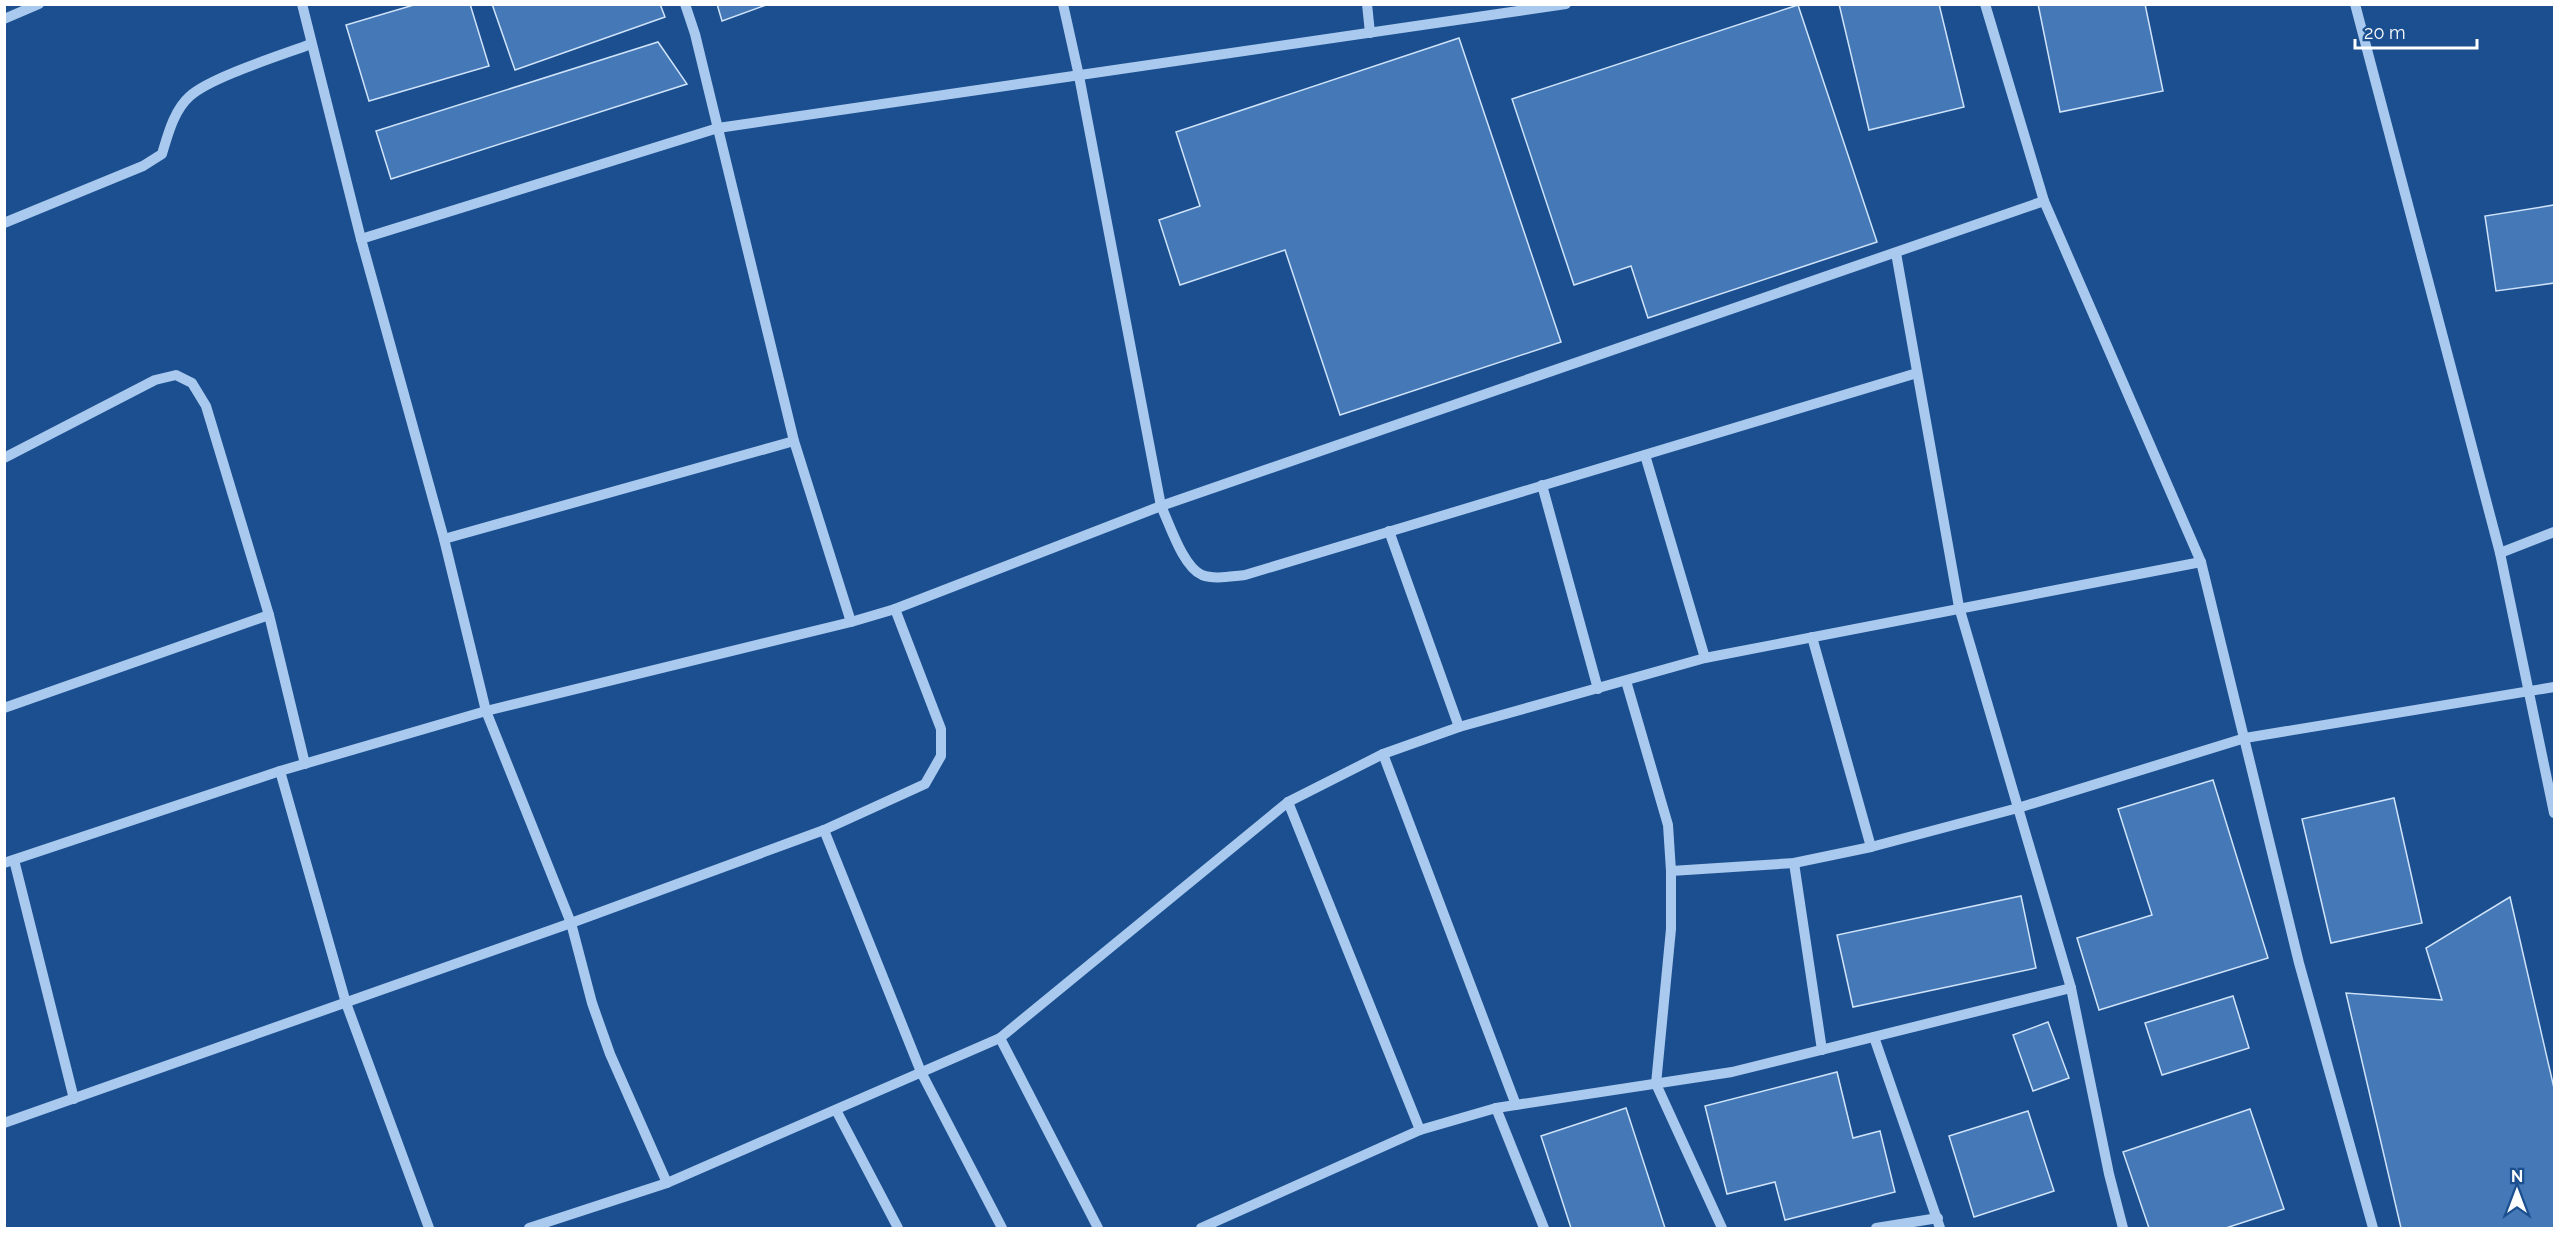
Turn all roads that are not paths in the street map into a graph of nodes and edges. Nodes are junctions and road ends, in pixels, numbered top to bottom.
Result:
1 (39, 4) edge
2 (302, 4) edge
3 (685, 4) edge
4 (1063, 4) edge
5 (1367, 4) edge
6 (1566, 4) edge
7 (1985, 4) edge
8 (2355, 4) edge
9 (4, 19) edge
10 (1370, 33) junction
11 (311, 44) junction
12 (1079, 76) junction
13 (718, 128) junction
14 (2044, 201) junction
15 (4, 223) edge
16 (362, 239) junction
17 (1896, 253) junction
18 (1917, 373) junction
19 (794, 441) junction
20 (1645, 455) junction
21 (4, 458) edge
22 (1542, 486) junction
23 (1161, 506) junction
24 (1389, 531) junction
25 (2554, 532) edge
26 (444, 538) junction
27 (2500, 553) junction
28 (2201, 562) junction
29 (1959, 607) junction
30 (895, 609) junction
31 (269, 615) junction
32 (851, 622) junction
33 (1812, 637) junction
34 (1705, 658) junction
35 (1626, 681) junction
36 (2554, 687) edge
37 (1598, 689) junction
38 (2529, 692) junction
39 (4, 708) edge
40 (486, 711) junction
41 (1459, 727) junction
42 (2245, 738) junction
43 (1383, 754) junction
44 (305, 764) junction
45 (280, 771) junction
46 (1287, 802) junction
47 (2018, 808) junction
48 (2554, 813) edge
49 (824, 830) junction
50 (1870, 847) junction
51 (9, 861) edge
52 (1794, 863) junction
53 (1671, 871) junction
54 (571, 923) junction
55 (2071, 988) junction
56 (346, 1003) junction
57 (1875, 1037) junction
58 (1000, 1038) junction
59 (1822, 1050) junction
60 (921, 1072) junction
61 (1656, 1084) junction
62 (74, 1099) junction
63 (1516, 1105) junction
64 (1496, 1108) junction
65 (836, 1110) junction
66 (4, 1123) edge
67 (1420, 1130) junction
68 (667, 1183) junction
69 (1939, 1223) edge
70 (429, 1228) edge
71 (529, 1228) edge
72 (898, 1228) edge
73 (1002, 1228) edge
74 (1098, 1228) edge
75 (1201, 1228) edge
76 (1544, 1228) edge
77 (1722, 1228) edge
78 (1876, 1228) edge
79 (2123, 1228) edge
80 (2373, 1228) edge

1 - 9 street
2 - 11 street
3 - 13 street
4 - 12 street
5 - 10 street
6 - 10 street
7 - 14 street
8 - 27 street
10 - 12 street
11 - 15 street
11 - 16 street
12 - 13 street
12 - 23 street
13 - 16 street
13 - 19 street
14 - 17 street
14 - 28 street
16 - 26 street
17 - 18 street
17 - 23 street
18 - 20 street
18 - 29 street
19 - 26 street
19 - 32 street
20 - 22 street
20 - 34 street
21 - 31 street
22 - 24 street
22 - 37 street
23 - 24 street
23 - 30 street
24 - 41 street
25 - 27 street
26 - 40 street
27 - 38 street
28 - 29 street
28 - 42 street
29 - 33 street
29 - 47 street
30 - 32 street
30 - 49 street
31 - 39 street
31 - 44 street
32 - 40 street
33 - 34 street
33 - 50 street
34 - 35 street
35 - 37 street
35 - 53 street
36 - 38 street
37 - 41 street
38 - 42 street
38 - 48 street
40 - 44 street
40 - 54 street
41 - 43 street
42 - 47 street
42 - 80 street
43 - 46 street
43 - 63 street
44 - 45 street
45 - 51 street
45 - 56 street
46 - 58 street
46 - 67 street
47 - 50 street
47 - 55 street
49 - 54 street
49 - 60 street
50 - 52 street
51 - 62 street
52 - 53 street
52 - 59 street
53 - 61 street
54 - 56 street
54 - 68 street
55 - 57 street
55 - 79 street
56 - 62 street
56 - 70 street
57 - 59 street
57 - 69 street
58 - 60 street
58 - 74 street
59 - 61 street
60 - 65 street
60 - 73 street
61 - 63 street
61 - 77 street
62 - 66 street
63 - 64 street
64 - 67 street
64 - 76 street
65 - 68 street
65 - 72 street
67 - 75 street
68 - 71 street
69 - 78 street

